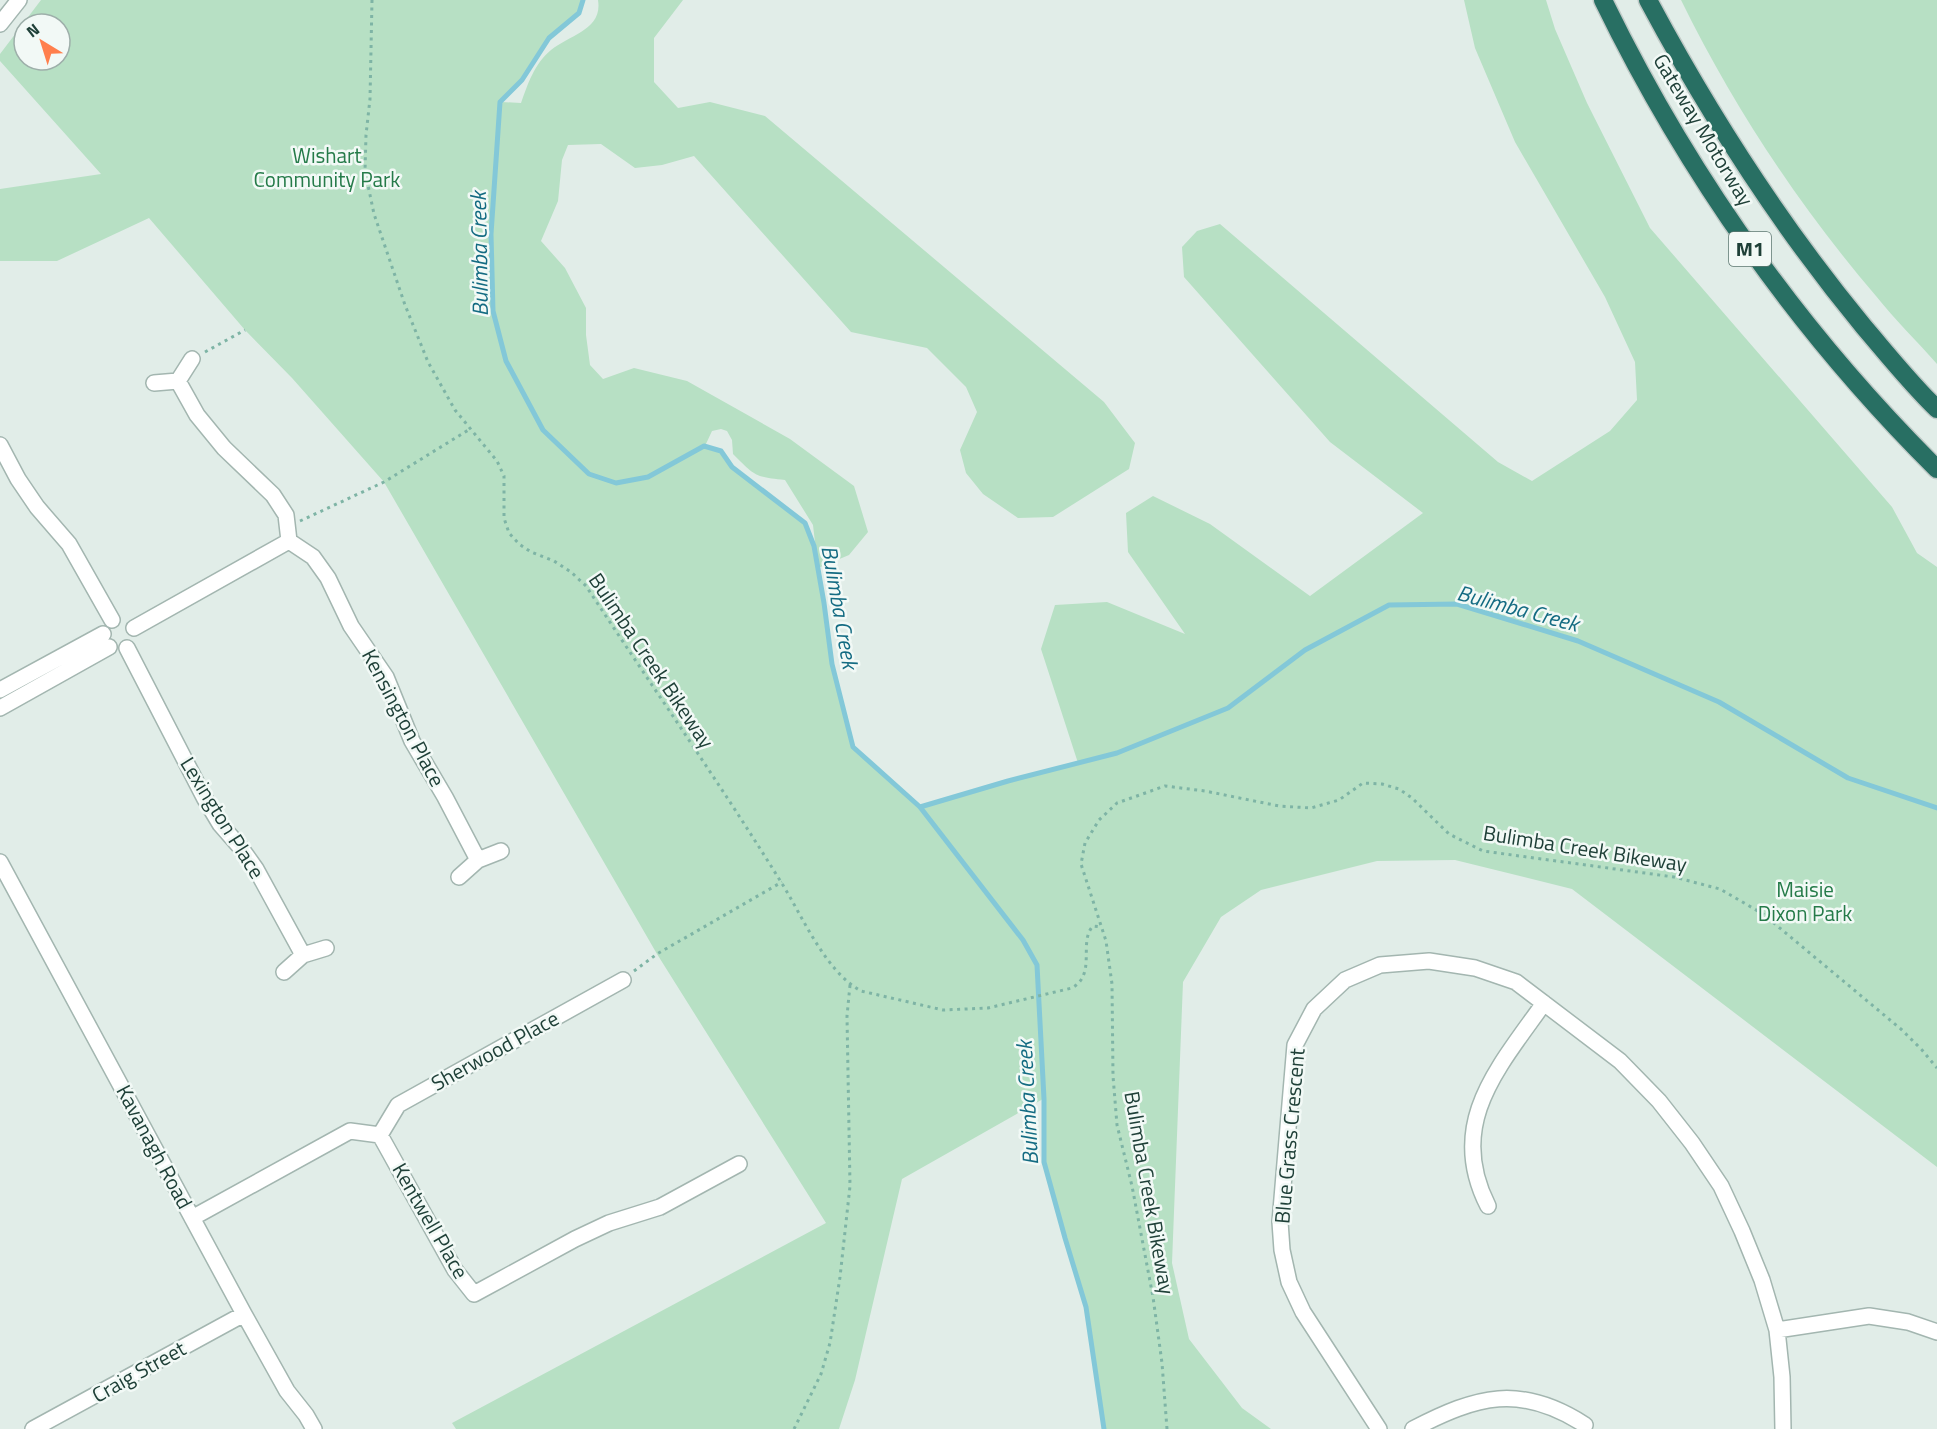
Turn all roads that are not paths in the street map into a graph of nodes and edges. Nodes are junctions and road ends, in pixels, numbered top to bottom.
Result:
1 (19, 0) edge
2 (1603, 0) edge
3 (1648, 0) edge
4 (2, 17) edge
5 (192, 359) road end
6 (178, 381) junction
7 (154, 383) dead end
8 (1937, 410) edge
9 (0, 445) edge
10 (1937, 469) edge
11 (288, 534) junction
12 (112, 620) junction
13 (134, 628) junction
14 (106, 640) junction
15 (127, 648) junction
16 (0, 690) edge
17 (0, 708) edge
18 (501, 851) dead end
19 (478, 860) junction
20 (0, 862) edge
21 (459, 877) dead end
22 (326, 948) dead end
23 (303, 955) junction
24 (284, 972) dead end
25 (623, 980) road end
26 (1544, 1003) junction
27 (380, 1135) junction
28 (739, 1164) dead end
29 (1488, 1206) dead end
30 (192, 1218) junction
31 (244, 1314) junction
32 (1777, 1330) junction
33 (1937, 1332) edge
34 (1585, 1425) dead end
35 (33, 1429) edge
36 (314, 1429) edge
37 (1379, 1429) edge
38 (1413, 1429) edge
39 (1783, 1429) edge

1 - 4 street
2 - 10 highway, Gateway Motorway / M1
3 - 8 highway, Gateway Motorway / M1
5 - 6 street
6 - 7 street
6 - 11 street
9 - 12 street
11 - 13 street
11 - 19 street, Kensington Place
12 - 13 street
12 - 14 street
13 - 15 street
14 - 15 street
14 - 16 street
14 - 17 street
15 - 23 street, Lexington Place
18 - 19 street
19 - 21 street
20 - 30 street, Kavanagh Road
22 - 23 street
23 - 24 street
25 - 27 street, Sherwood Place
26 - 29 street
26 - 32 street, Blue Grass Crescent
26 - 37 street, Blue Grass Crescent
27 - 28 street, Kentwell Place
27 - 30 street
30 - 31 street, Kavanagh Road
31 - 35 street, Craig Street
31 - 36 street, Kavanagh Road
32 - 33 street
32 - 39 street, Blue Grass Crescent
34 - 38 street

